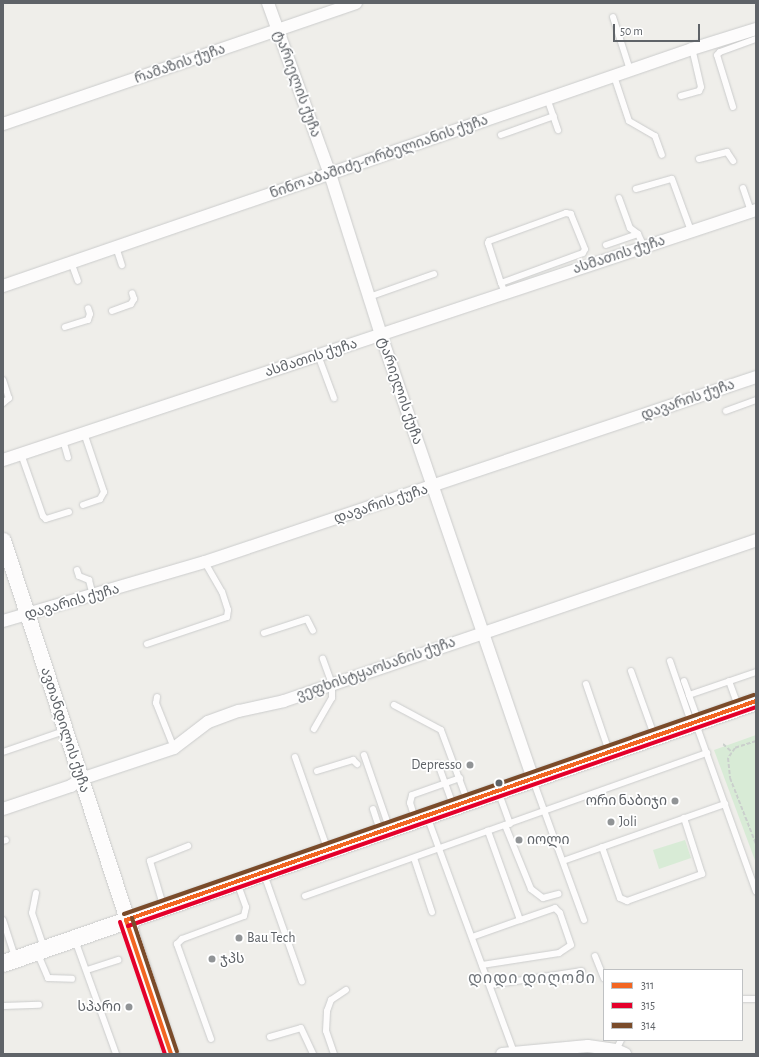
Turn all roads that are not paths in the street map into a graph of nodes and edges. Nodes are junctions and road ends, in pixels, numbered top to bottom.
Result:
1 (268, 3) edge
2 (356, 3) edge
3 (613, 17) dead end
4 (756, 29) edge
5 (276, 31) junction
6 (756, 40) edge
7 (692, 49) junction
8 (630, 70) junction
9 (614, 76) junction
10 (681, 96) dead end
11 (547, 98) junction
12 (733, 108) dead end
13 (554, 116) junction
14 (3, 124) edge
15 (558, 130) dead end
16 (501, 135) dead end
17 (662, 155) dead end
18 (699, 159) dead end
19 (734, 161) dead end
20 (330, 174) junction
21 (742, 188) dead end
22 (636, 189) dead end
23 (619, 198) dead end
24 (753, 211) edge
25 (691, 231) junction
26 (638, 234) junction
27 (606, 245) dead end
28 (116, 247) junction
29 (644, 247) junction
30 (71, 262) junction
31 (122, 265) dead end
32 (434, 274) dead end
33 (78, 281) dead end
34 (3, 286) edge
35 (503, 288) junction
36 (132, 293) dead end
37 (369, 297) junction
38 (88, 308) dead end
39 (112, 311) dead end
40 (66, 327) dead end
41 (381, 335) junction
42 (318, 355) junction
43 (756, 377) edge
44 (3, 380) edge
45 (334, 398) dead end
46 (756, 400) edge
47 (3, 403) edge
48 (726, 411) dead end
49 (84, 433) junction
50 (63, 440) junction
51 (21, 454) junction
52 (68, 457) dead end
53 (3, 460) edge
54 (433, 486) junction
55 (83, 505) dead end
56 (68, 512) dead end
57 (756, 540) edge
58 (3, 542) edge
59 (205, 562) junction
60 (77, 570) dead end
61 (93, 596) junction
62 (28, 615) junction
63 (3, 621) edge
64 (313, 631) dead end
65 (483, 631) junction
66 (264, 633) dead end
67 (147, 644) dead end
68 (323, 659) dead end
69 (670, 661) dead end
70 (631, 671) dead end
71 (756, 672) edge
72 (684, 681) dead end
73 (729, 681) junction
74 (332, 684) junction
75 (586, 684) dead end
76 (689, 695) junction
77 (157, 697) dead end
78 (150, 698) dead end
79 (756, 701) edge
80 (156, 703) junction
81 (394, 705) dead end
82 (739, 707) junction
83 (696, 722) junction
84 (314, 729) dead end
85 (64, 731) junction
86 (654, 737) junction
87 (174, 748) junction
88 (3, 752) edge
89 (609, 752) junction
90 (707, 753) junction
91 (364, 755) dead end
92 (295, 757) dead end
93 (357, 764) dead end
94 (438, 764) dead end
95 (317, 771) dead end
96 (460, 778) junction
97 (81, 779) junction
98 (533, 779) junction
99 (446, 783) junction
100 (498, 791) junction
101 (461, 804) junction
102 (725, 804) junction
103 (3, 809) edge
104 (373, 809) dead end
105 (546, 811) junction
106 (421, 818) junction
107 (684, 818) junction
108 (508, 824) junction
109 (385, 830) junction
110 (488, 831) junction
111 (188, 846) dead end
112 (602, 847) junction
113 (440, 849) junction
114 (328, 850) junction
115 (414, 858) junction
116 (563, 861) junction
117 (263, 872) junction
118 (237, 882) junction
119 (756, 892) edge
120 (36, 893) dead end
121 (558, 894) dead end
122 (304, 896) dead end
123 (163, 907) junction
124 (432, 912) dead end
125 (3, 920) edge
126 (126, 920) junction
127 (520, 920) junction
128 (584, 920) dead end
129 (472, 937) junction
130 (74, 938) junction
131 (41, 950) junction
132 (595, 956) dead end
133 (9, 960) edge
134 (118, 960) dead end
135 (482, 965) junction
136 (88, 970) junction
137 (582, 971) dead end
138 (603, 976) edge
139 (72, 979) dead end
140 (302, 982) dead end
141 (490, 986) junction
142 (346, 990) dead end
143 (743, 999) edge
144 (756, 1000) edge
145 (39, 1005) dead end
146 (3, 1006) edge
147 (270, 1037) dead end
148 (211, 1039) dead end
149 (621, 1048) edge
150 (116, 1054) edge
151 (171, 1054) edge
152 (312, 1054) edge
153 (334, 1054) edge
154 (508, 1054) edge

1 - 5 street, ტარიელის ქუჩა
2 - 5 street, რამაზის ქუჩა
3 - 8 lane
4 - 7 street, ნინო აბაშიძე-ორბელიანის ქუჩა
5 - 14 street, რამაზის ქუჩა
5 - 20 street, ტარიელის ქუჩა
6 - 12 lane
7 - 8 street, ნინო აბაშიძე-ორბელიანის ქუჩა
7 - 10 lane
8 - 9 street, ნინო აბაშიძე-ორბელიანის ქუჩა
9 - 11 street, ნინო აბაშიძე-ორბელიანის ქუჩა
9 - 17 lane
11 - 13 lane
11 - 20 street, ნინო აბაშიძე-ორბელიანის ქუჩა
13 - 15 lane
13 - 16 lane
18 - 19 lane
20 - 28 street, ნინო აბაშიძე-ორბელიანის ქუჩა
20 - 37 street, ტარიელის ქუჩა
21 - 24 lane
22 - 25 lane
23 - 26 lane
24 - 25 street, ასმათის ქუჩა
25 - 29 street, ასმათის ქუჩა
26 - 27 lane
26 - 29 lane
28 - 30 street, ნინო აბაშიძე-ორბელიანის ქუჩა
28 - 31 lane
29 - 35 street, ასმათის ქუჩა
30 - 33 lane
30 - 34 street, ნინო აბაშიძე-ორბელიანის ქუჩა
32 - 37 lane
35 - 35 lane
35 - 41 street, ასმათის ქუჩა
36 - 39 lane
37 - 41 street, ტარიელის ქუჩა
38 - 40 lane
41 - 42 street, ასმათის ქუჩა
41 - 54 street, ტარიელის ქუჩა
42 - 45 lane
42 - 49 street, ასმათის ქუჩა
43 - 54 street, დავარის ქუჩა
44 - 47 lane
46 - 48 lane
49 - 50 street, ასმათის ქუჩა
49 - 55 lane
50 - 51 street, ასმათის ქუჩა
50 - 52 lane
51 - 53 street, ასმათის ქუჩა
51 - 56 lane
54 - 59 street, დავარის ქუჩა
54 - 65 street, ტარიელის ქუჩა
57 - 65 street, ვეფხისტყაოსანის ქუჩა
58 - 62 street, ავთანდილის ქუჩა
59 - 61 street, დავარის ქუჩა
59 - 67 lane
60 - 61 lane
61 - 62 street, დავარის ქუჩა
62 - 63 street, დავარის ქუჩა
62 - 85 street, ავთანდილის ქუჩა
64 - 66 lane
65 - 74 street, ვეფხისტყაოსანის ქუჩა
65 - 98 street, ტარიელის ქუჩა
68 - 74 lane
69 - 83 lane
70 - 86 lane
71 - 73 lane
72 - 76 lane
73 - 76 lane
73 - 82 lane
74 - 84 lane
74 - 87 street, ვეფხისტყაოსანის ქუჩა
75 - 89 lane
76 - 83 lane
77 - 80 lane
78 - 80 lane
79 - 82 main road
80 - 87 lane
81 - 96 lane
82 - 83 main road
83 - 86 main road
83 - 90 lane
85 - 88 lane
85 - 97 street, ავთანდილის ქუჩა
86 - 89 main road
87 - 97 street, ვეფხისტყაოსანის ქუჩა
89 - 98 main road
90 - 102 lane
90 - 105 lane
91 - 109 lane
92 - 114 lane
93 - 95 lane
94 - 99 lane
96 - 99 lane
96 - 101 lane
97 - 103 street, ვეფხისტყაოსანის ქუჩა
97 - 126 street, ავთანდილის ქუჩა
98 - 100 main road
98 - 105 lane
99 - 101 lane
99 - 106 lane
100 - 101 main road
100 - 108 lane
101 - 106 main road
102 - 107 lane
102 - 119 lane
104 - 109 lane
105 - 108 lane
105 - 116 lane
106 - 109 main road
106 - 113 lane
107 - 112 lane
107 - 112 lane
108 - 110 lane
108 - 121 lane
109 - 114 main road
110 - 113 lane
110 - 127 lane
111 - 123 lane
112 - 116 lane
113 - 115 lane
113 - 129 lane
114 - 117 main road
115 - 122 lane
115 - 124 lane
116 - 128 lane
117 - 118 main road
117 - 140 lane
118 - 123 main road
118 - 148 lane
120 - 131 lane
123 - 126 main road
125 - 133 lane
126 - 130 main road
126 - 151 street, ავთანდილის ქუჩა
127 - 129 lane
127 - 135 lane
129 - 135 lane
130 - 131 main road
130 - 136 lane
131 - 133 main road
131 - 139 lane
132 - 138 lane
134 - 136 lane
135 - 141 lane
136 - 150 lane
137 - 141 lane
141 - 154 lane
142 - 153 lane
143 - 144 lane
145 - 146 lane
147 - 152 lane
149 - 154 street

